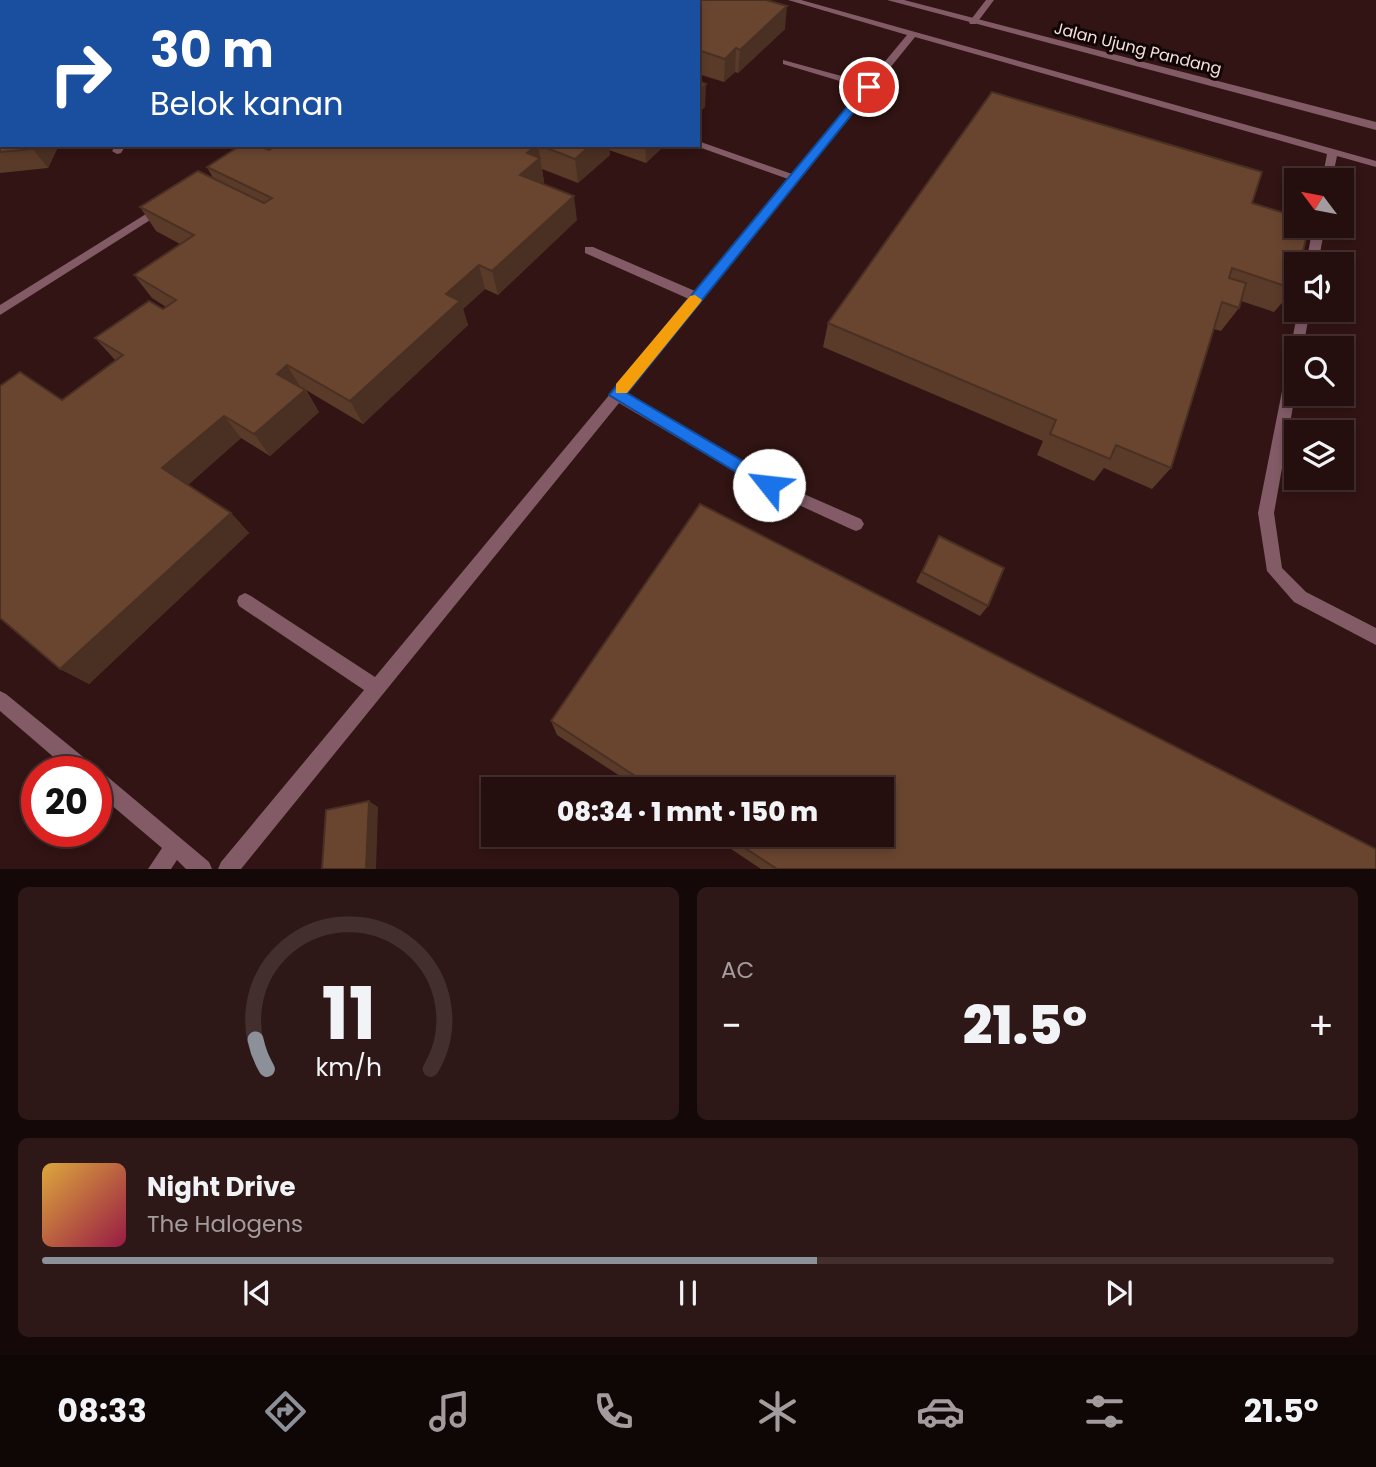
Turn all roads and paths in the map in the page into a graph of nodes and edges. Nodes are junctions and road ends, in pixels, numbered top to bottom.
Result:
1 (792, 0) edge
2 (892, 0) edge
3 (990, 0) edge
4 (973, 22) junction
5 (913, 34) junction
6 (786, 62) dead end
7 (869, 87) junction
8 (1376, 126) edge
9 (700, 144) edge
10 (1332, 152) junction
11 (1376, 164) edge
12 (1329, 168) edge
13 (794, 178) junction
14 (170, 203) edge
15 (589, 250) dead end
16 (696, 298) junction
17 (0, 311) edge
18 (1302, 322) edge
19 (617, 395) junction
20 (856, 524) dead end
21 (245, 601) dead end
22 (1376, 637) edge
23 (376, 688) junction
24 (0, 699) edge
25 (67, 756) edge
26 (112, 794) edge
27 (175, 847) junction
28 (158, 869) edge
29 (202, 869) edge
30 (228, 869) edge

1 - 5 lane
2 - 4 street, Jalan Ujung Pandang
3 - 4 lane
4 - 8 street, Jalan Ujung Pandang
5 - 7 lane
5 - 10 lane
6 - 7 lane
7 - 13 lane
9 - 13 lane
10 - 11 lane
10 - 12 lane
13 - 16 lane
14 - 17 lane
15 - 16 lane
16 - 19 lane
18 - 22 lane
19 - 20 lane
19 - 23 lane
21 - 23 lane
23 - 30 lane
24 - 25 lane
26 - 27 lane
27 - 28 lane
27 - 29 lane

